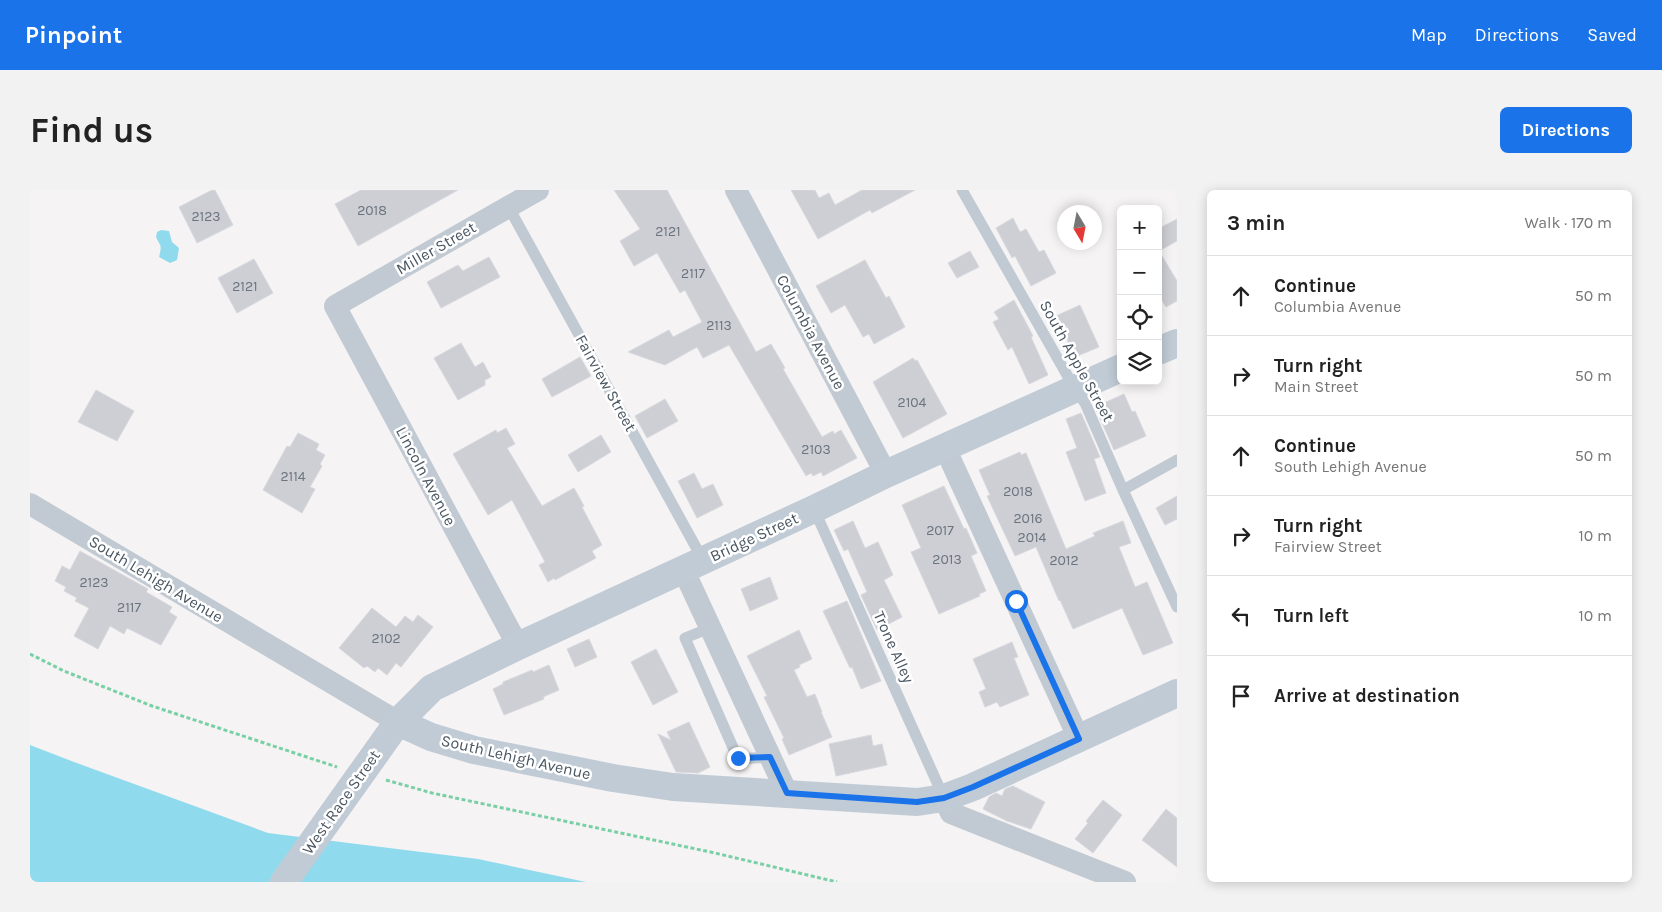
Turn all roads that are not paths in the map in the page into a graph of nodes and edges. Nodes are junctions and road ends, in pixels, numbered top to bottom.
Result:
1 (538, 190) edge
2 (736, 190) edge
3 (962, 190) edge
4 (508, 206) junction
5 (335, 306) joint
6 (1177, 343) edge
7 (1162, 349) edge
8 (1117, 370) edge
9 (1075, 388) junction
10 (944, 448) junction
11 (1177, 460) edge
12 (886, 474) junction
13 (1123, 490) junction
14 (30, 504) edge
15 (814, 509) junction
16 (693, 564) junction
17 (1177, 607) edge
18 (710, 628) junction
19 (518, 646) junction
20 (1177, 693) edge
21 (398, 722) junction
22 (1079, 739) junction
23 (770, 757) junction
24 (787, 793) junction
25 (944, 798) junction
26 (284, 882) edge
27 (1125, 882) edge

1 - 4 street, Miller Street
2 - 12 street, Columbia Avenue
3 - 9 lane, South Apple Street
4 - 5 street, Miller Street
4 - 16 lane, Fairview Street
5 - 19 street, Lincoln Avenue
6 - 7 main road
8 - 9 main road, Bridge Street
9 - 10 main road, Bridge Street
9 - 13 lane, South Apple Street
10 - 12 main road, Bridge Street
10 - 22 street
11 - 13 lane
12 - 15 main road, Bridge Street
13 - 17 lane, South Apple Street
14 - 21 street, South Lehigh Avenue
15 - 16 main road, Bridge Street
15 - 25 lane, Trone Alley
16 - 18 street, Fairview Street
16 - 19 main road, Bridge Street
18 - 23 street, Fairview Street
18 - 23 lane
19 - 21 main road, Bridge Street
20 - 22 main road, South Lehigh Avenue
21 - 24 main road, South Lehigh Avenue
21 - 26 main road, West Race Street, bridge
22 - 25 main road, South Lehigh Avenue
23 - 24 street, Fairview Street
24 - 25 main road, South Lehigh Avenue
25 - 27 street

